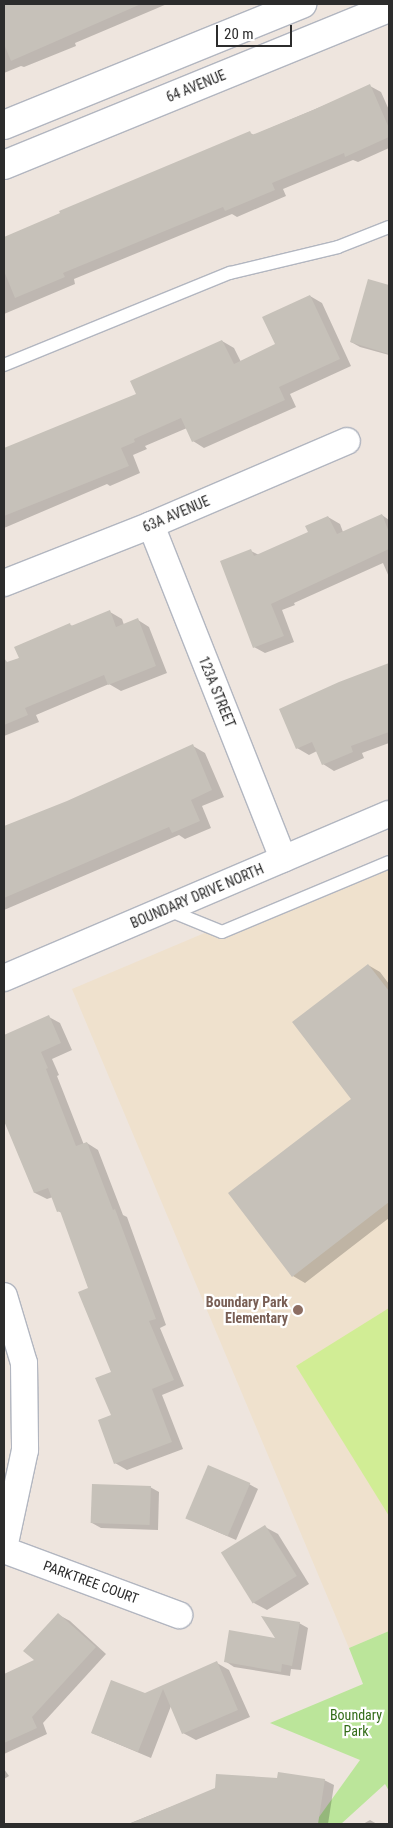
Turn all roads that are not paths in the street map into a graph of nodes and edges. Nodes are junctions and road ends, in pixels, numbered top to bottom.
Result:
1 (302, 4) edge
2 (389, 8) edge
3 (4, 125) edge
4 (4, 165) edge
5 (389, 227) edge
6 (4, 365) edge
7 (347, 441) dead end
8 (151, 525) junction
9 (4, 583) edge
10 (389, 814) edge
11 (283, 859) junction
12 (389, 862) edge
13 (166, 909) junction
14 (4, 978) edge
15 (4, 1296) edge
16 (4, 1549) edge
17 (179, 1615) dead end

1 - 3 main road
2 - 4 main road, 64 AVENUE
5 - 6 lane
7 - 8 street, 63A AVENUE
8 - 9 street, 63A AVENUE
8 - 11 street, 123A STREET
10 - 11 street, BOUNDARY DRIVE NORTH
11 - 13 street, BOUNDARY DRIVE NORTH
12 - 13 lane
13 - 14 street, BOUNDARY DRIVE NORTH
15 - 16 street
16 - 17 street, PARKTREE COURT

